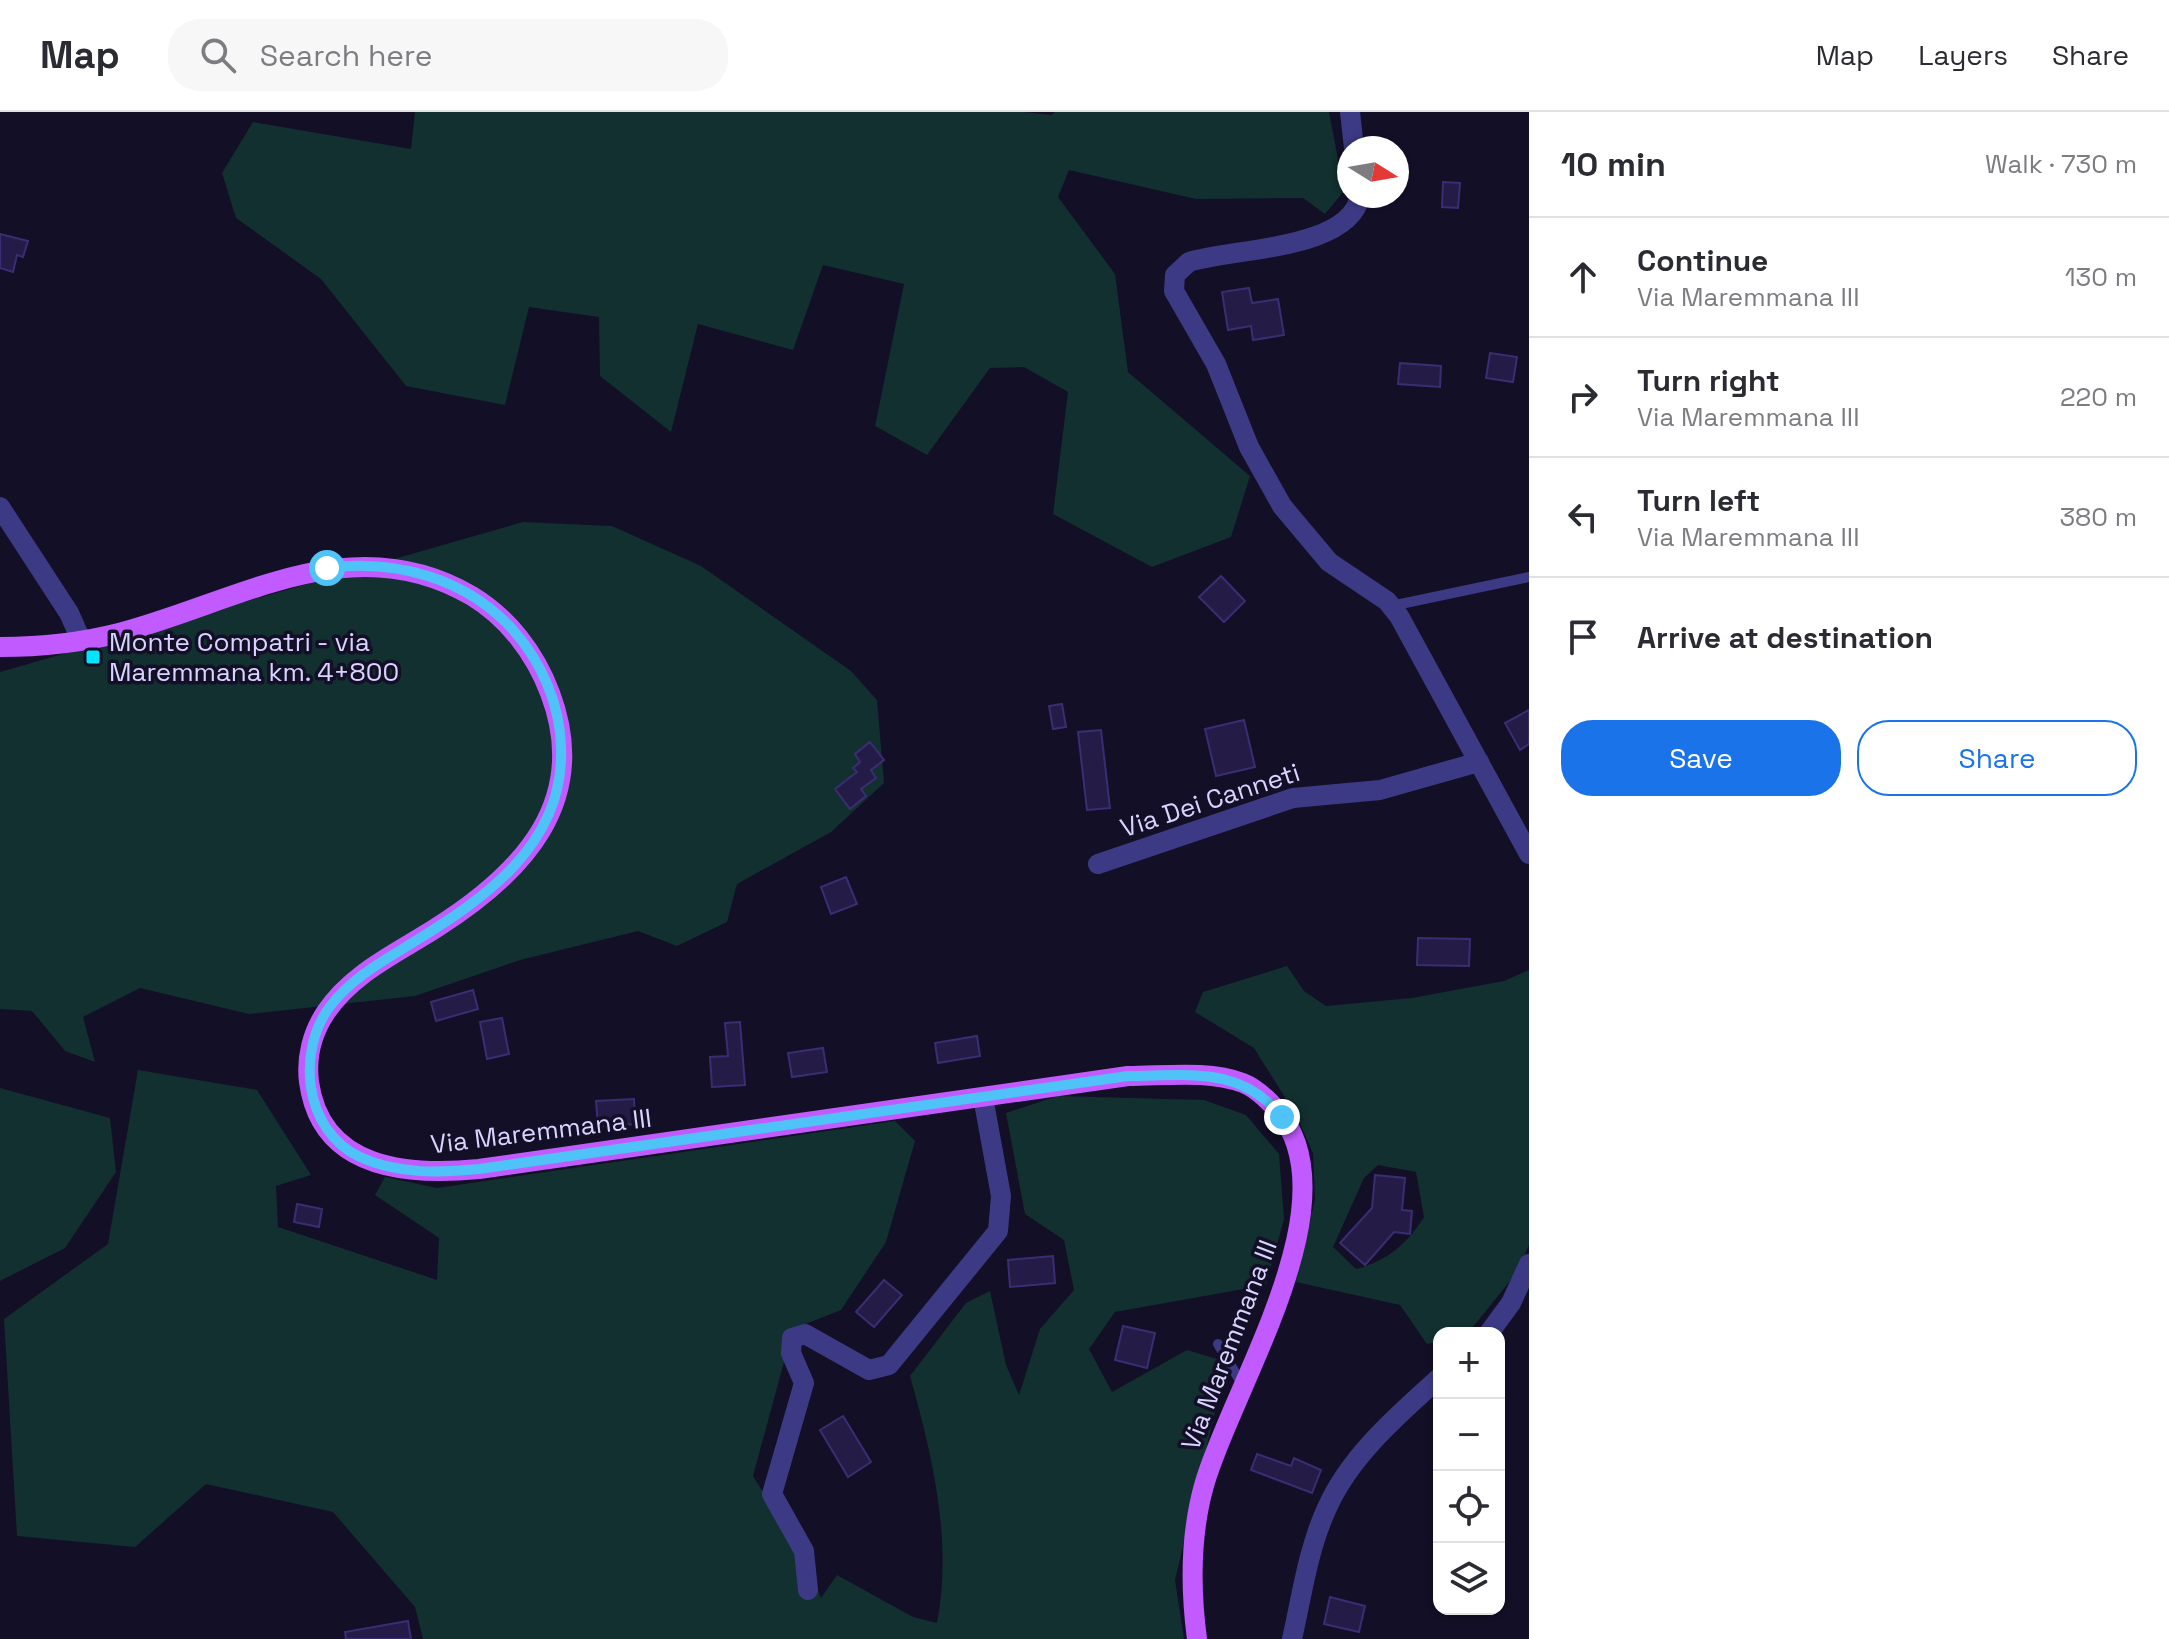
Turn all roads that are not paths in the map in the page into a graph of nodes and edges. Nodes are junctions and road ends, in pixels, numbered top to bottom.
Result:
1 (1350, 112) edge
2 (1353, 136) edge
3 (1355, 208) edge
4 (0, 507) edge
5 (1529, 577) edge
6 (1391, 606) junction
7 (81, 640) junction
8 (0, 647) edge
9 (1479, 762) junction
10 (1529, 854) edge
11 (1098, 864) dead end
12 (983, 1097) junction
13 (1529, 1264) edge
14 (1493, 1327) edge
15 (1218, 1344) dead end
16 (1242, 1384) junction
17 (1433, 1384) edge
18 (808, 1590) dead end
19 (1197, 1639) edge
20 (1292, 1639) edge

1 - 2 street
3 - 6 street
4 - 7 street
5 - 6 lane
6 - 9 street
7 - 8 main road, Via Maremmana III
7 - 12 main road, Via Maremmana III
9 - 10 street
9 - 11 street, Via Dei Canneti
12 - 16 main road, Via Maremmana III
12 - 18 street
13 - 14 street
15 - 16 lane
16 - 19 main road, Via Maremmana III
17 - 20 street

